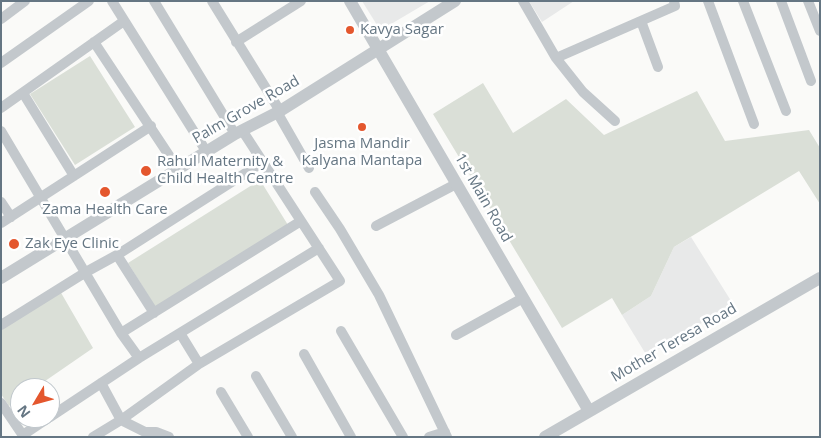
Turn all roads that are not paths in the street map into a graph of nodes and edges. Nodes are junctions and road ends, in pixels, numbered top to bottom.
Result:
1 (25, 1) edge
2 (89, 1) edge
3 (112, 1) edge
4 (154, 1) edge
5 (212, 1) edge
6 (301, 1) edge
7 (350, 1) edge
8 (456, 1) edge
9 (523, 1) edge
10 (674, 1) edge
11 (708, 1) edge
12 (743, 1) edge
13 (781, 1) edge
14 (811, 2) edge
15 (1, 19) edge
16 (124, 21) junction
17 (640, 21) junction
18 (820, 31) edge
19 (94, 42) junction
20 (236, 42) junction
21 (378, 49) junction
22 (556, 58) junction
23 (1, 64) edge
24 (658, 66) dead end
25 (811, 81) dead end
26 (23, 93) junction
27 (1, 108) edge
28 (279, 111) junction
29 (786, 111) dead end
30 (615, 120) dead end
31 (754, 124) dead end
32 (151, 126) junction
33 (1, 131) edge
34 (239, 132) junction
35 (206, 151) junction
36 (263, 162) junction
37 (308, 168) dead end
38 (178, 169) junction
39 (74, 176) junction
40 (456, 184) junction
41 (315, 192) dead end
42 (40, 198) junction
43 (1, 202) edge
44 (11, 217) junction
45 (301, 221) junction
46 (1, 223) edge
47 (376, 226) dead end
48 (66, 238) junction
49 (319, 248) junction
50 (117, 255) junction
51 (86, 272) junction
52 (1, 278) edge
53 (820, 278) edge
54 (523, 298) junction
55 (154, 312) junction
56 (1, 325) edge
57 (341, 331) dead end
58 (121, 333) junction
59 (180, 333) junction
60 (456, 335) dead end
61 (304, 354) dead end
62 (139, 358) junction
63 (199, 364) junction
64 (256, 376) dead end
65 (100, 382) junction
66 (220, 392) dead end
67 (1, 403) edge
68 (60, 409) edge
69 (589, 411) junction
70 (121, 420) junction
71 (34, 428) edge
72 (446, 435) edge
73 (23, 436) edge
74 (93, 437) edge
75 (169, 437) edge
76 (248, 437) edge
77 (292, 437) edge
78 (351, 437) edge
79 (403, 437) edge
80 (429, 437) edge
81 (545, 437) edge

1 - 15 street
2 - 23 street
3 - 16 street
4 - 34 street
5 - 20 street
6 - 20 street
7 - 21 street, 1st Main Road
8 - 21 street, Palm Grove Road
9 - 22 street
10 - 17 street
11 - 31 street
12 - 29 street
13 - 25 street
14 - 18 street
16 - 19 street
16 - 35 street
17 - 22 street
17 - 24 street
19 - 26 street
19 - 32 street
20 - 28 street
21 - 28 street, Palm Grove Road
21 - 40 street, 1st Main Road
22 - 30 street
26 - 27 street
26 - 39 street
28 - 34 street, Palm Grove Road
28 - 37 street
32 - 38 street
32 - 39 street
33 - 42 street
34 - 35 street, Palm Grove Road
34 - 36 street
35 - 38 street, Palm Grove Road
36 - 45 street
36 - 50 street
38 - 48 street, Palm Grove Road
39 - 42 street
40 - 47 street
40 - 54 street, 1st Main Road
41 - 72 street
42 - 44 street
42 - 48 street
43 - 44 street
44 - 46 street
45 - 49 street
45 - 55 street
48 - 51 street
48 - 52 street, Palm Grove Road
49 - 59 street
49 - 63 street
50 - 51 street
50 - 55 street
51 - 56 street
51 - 58 street
53 - 69 street, Mother Teresa Road
54 - 60 street
54 - 69 street, 1st Main Road
55 - 58 street
57 - 79 street
58 - 62 street
59 - 62 street
59 - 63 street
61 - 78 street
62 - 65 street
63 - 70 street
64 - 77 street
65 - 68 street
65 - 70 street
66 - 76 street
67 - 73 street
69 - 81 street, Mother Teresa Road
70 - 74 street
70 - 75 street
71 - 73 street
72 - 80 street

